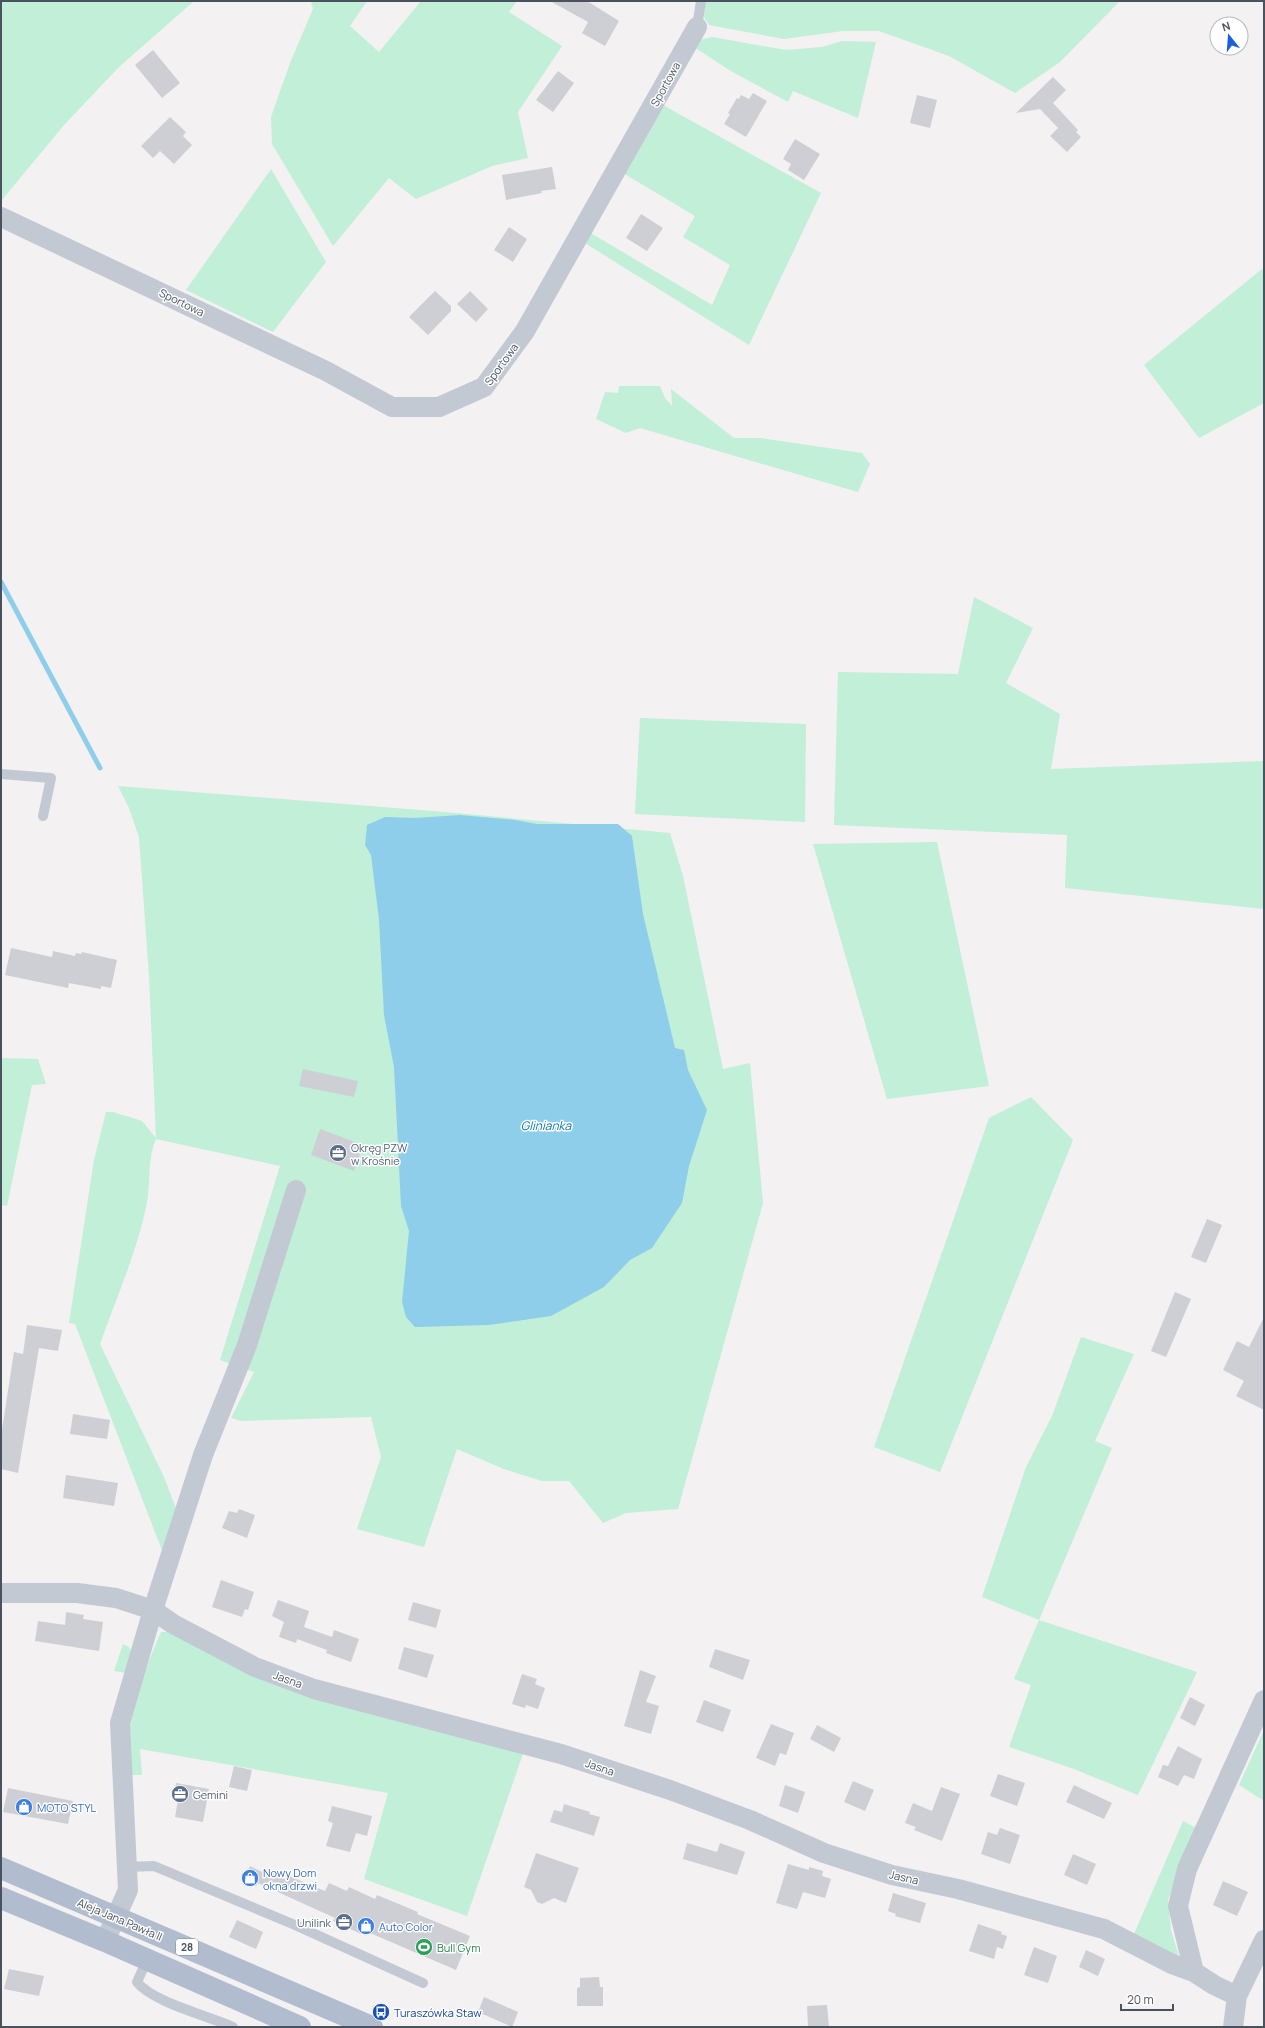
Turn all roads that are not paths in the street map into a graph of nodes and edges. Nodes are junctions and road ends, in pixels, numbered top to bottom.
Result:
1 (701, 1) edge
2 (697, 27) joint
3 (1, 217) edge
4 (1, 774) edge
5 (43, 816) dead end
6 (296, 1190) dead end
7 (1, 1593) edge
8 (153, 1610) junction
9 (1264, 1700) edge
10 (127, 1867) junction
11 (1, 1868) edge
12 (1, 1898) edge
13 (116, 1916) junction
14 (1264, 1940) edge
15 (105, 1941) junction
16 (147, 1960) junction
17 (1194, 1972) junction
18 (423, 1983) dead end
19 (1237, 1996) junction
20 (233, 2027) edge
21 (300, 2027) edge
22 (372, 2027) edge
23 (1233, 2027) edge

1 - 2 lane, Sportowa
2 - 3 street, Sportowa
4 - 5 lane
6 - 8 street
7 - 8 street, Jasna
8 - 10 street
8 - 17 street, Jasna
9 - 17 street
10 - 13 street
10 - 18 lane
11 - 13 main road, Aleja Jana Pawła II / 28
12 - 15 main road, 28
13 - 15 street
13 - 22 main road, Aleja Jana Pawła II / 28
14 - 19 street
15 - 16 main road, 28
16 - 20 lane
16 - 21 main road, 28
17 - 19 street, Jasna
19 - 23 street

